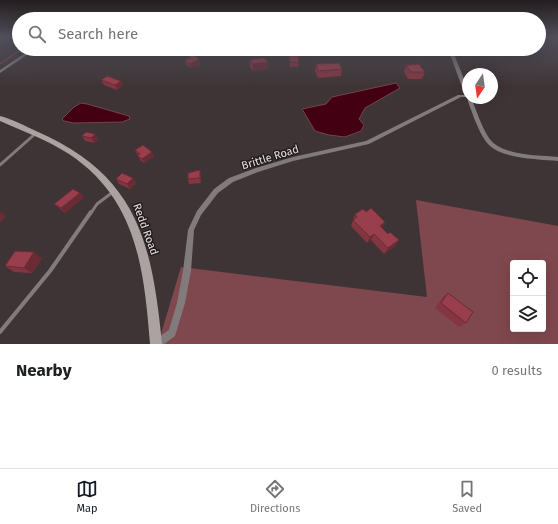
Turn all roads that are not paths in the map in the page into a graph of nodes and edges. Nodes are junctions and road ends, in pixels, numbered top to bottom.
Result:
1 (24, 56) edge
2 (453, 56) edge
3 (0, 72) edge
4 (462, 80) edge
5 (462, 96) edge
6 (471, 104) edge
7 (0, 118) edge
8 (35, 134) junction
9 (558, 159) edge
10 (0, 165) edge
11 (115, 191) junction
12 (0, 332) edge
13 (156, 344) edge

1 - 3 street
2 - 4 street
5 - 13 street, Brittle Road
6 - 9 street
7 - 8 street, Redd Road
8 - 10 lane
8 - 11 street, Redd Road
11 - 12 lane
11 - 13 street, Redd Road

